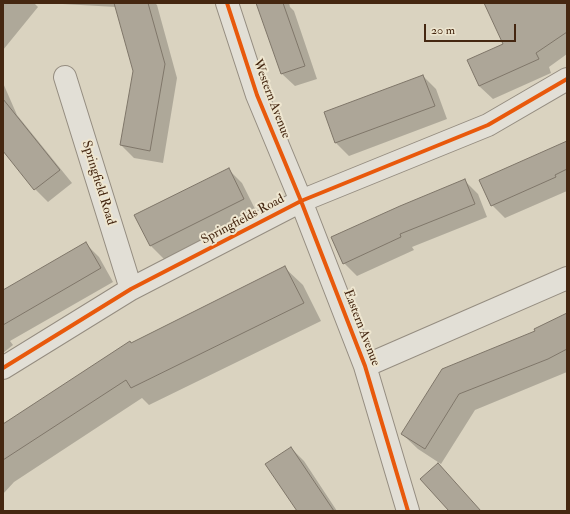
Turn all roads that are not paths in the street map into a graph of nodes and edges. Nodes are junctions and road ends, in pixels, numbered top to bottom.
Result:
1 (227, 3) edge
2 (65, 77) dead end
3 (567, 78) edge
4 (301, 201) junction
5 (567, 278) edge
6 (131, 289) junction
7 (365, 366) junction
8 (3, 368) edge
9 (408, 511) edge

1 - 4 street, Western Avenue
2 - 6 street, Springfield Road
3 - 4 street, Springfields Road
4 - 6 street, Springfields Road
4 - 7 street, Eastern Avenue
5 - 7 street, Eastern Avenue
6 - 8 street, Springfields Road
7 - 9 street, Eastern Avenue

